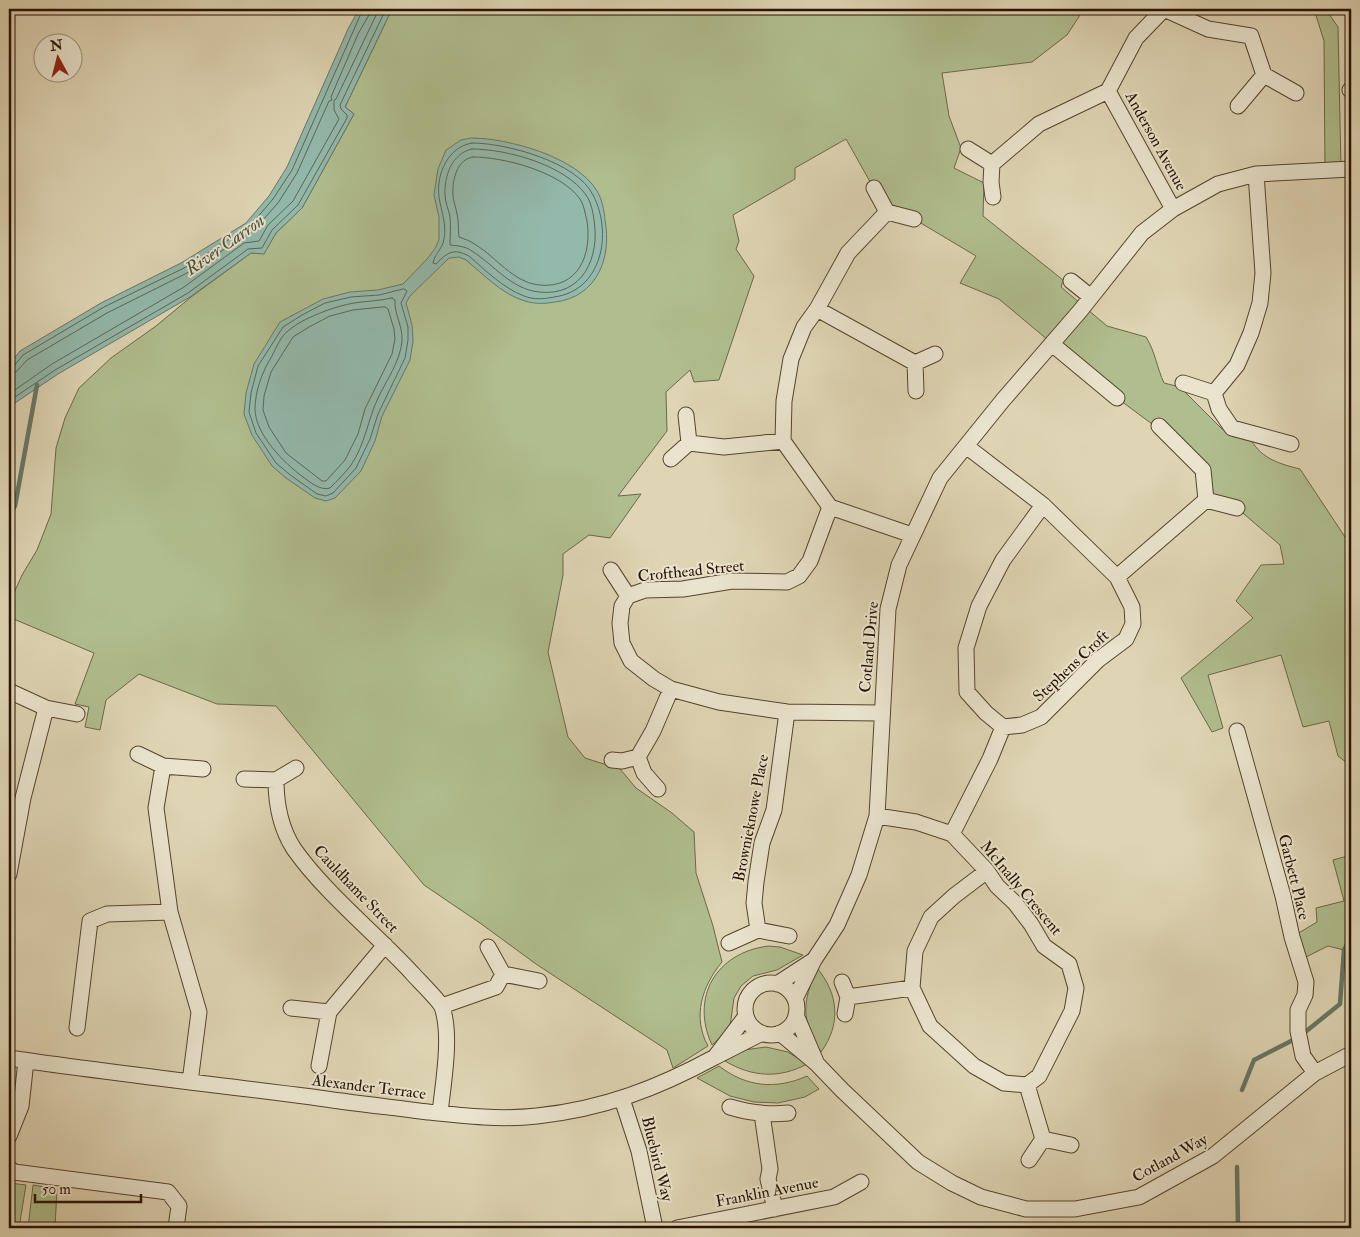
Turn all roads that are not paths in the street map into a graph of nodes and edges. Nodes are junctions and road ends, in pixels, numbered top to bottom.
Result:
1 (1164, 9) edge
2 (1264, 75) junction
3 (1108, 91) junction
4 (1296, 93) dead end
5 (1238, 106) dead end
6 (968, 149) dead end
7 (992, 164) junction
8 (1351, 169) edge
9 (1256, 174) junction
10 (874, 188) dead end
11 (993, 197) dead end
12 (1173, 209) junction
13 (887, 212) junction
14 (914, 219) dead end
15 (1071, 281) dead end
16 (1091, 297) junction
17 (818, 309) junction
18 (1052, 344) junction
19 (935, 354) dead end
20 (915, 363) junction
21 (1183, 382) dead end
22 (916, 391) dead end
23 (1214, 393) junction
24 (1117, 398) dead end
25 (686, 415) dead end
26 (1159, 426) dead end
27 (783, 441) junction
28 (689, 443) junction
29 (1291, 444) dead end
30 (966, 446) junction
31 (671, 459) dead end
32 (1206, 500) junction
33 (1042, 505) junction
34 (830, 506) junction
35 (1237, 508) dead end
36 (912, 535) junction
37 (611, 570) dead end
38 (1117, 578) junction
39 (628, 596) junction
40 (671, 689) junction
41 (9, 691) edge
42 (46, 708) junction
43 (787, 712) junction
44 (881, 713) junction
45 (77, 714) dead end
46 (1003, 726) junction
47 (1237, 731) dead end
48 (138, 754) dead end
49 (638, 758) junction
50 (612, 760) dead end
51 (163, 766) junction
52 (296, 768) dead end
53 (203, 769) dead end
54 (244, 779) dead end
55 (276, 780) junction
56 (658, 788) dead end
57 (16, 798) edge
58 (877, 816) junction
59 (952, 834) junction
60 (986, 870) junction
61 (9, 874) edge
62 (170, 912) junction
63 (758, 930) junction
64 (789, 936) dead end
65 (729, 943) dead end
66 (386, 945) junction
67 (488, 947) dead end
68 (814, 960) junction
69 (503, 974) junction
70 (539, 980) dead end
71 (842, 982) dead end
72 (776, 984) junction
73 (912, 988) junction
74 (848, 997) junction
75 (795, 999) junction
76 (442, 1006) junction
77 (291, 1008) dead end
78 (329, 1012) junction
79 (845, 1014) dead end
80 (796, 1015) junction
81 (746, 1016) junction
82 (77, 1028) dead end
83 (762, 1033) junction
84 (780, 1033) junction
85 (1351, 1055) edge
86 (715, 1057) junction
87 (9, 1058) edge
88 (26, 1060) junction
89 (818, 1064) junction
90 (319, 1066) dead end
91 (1315, 1073) junction
92 (190, 1082) junction
93 (1027, 1085) junction
94 (622, 1099) junction
95 (730, 1107) dead end
96 (440, 1113) junction
97 (788, 1113) dead end
98 (762, 1114) junction
99 (9, 1136) edge
100 (1043, 1139) junction
101 (1071, 1145) dead end
102 (1029, 1160) dead end
103 (9, 1168) edge
104 (861, 1182) dead end
105 (775, 1208) junction
106 (176, 1228) edge
107 (655, 1228) edge
108 (677, 1228) edge

1 - 2 street
1 - 3 street
2 - 4 street
2 - 5 street
3 - 7 street
3 - 12 street, Anderson Avenue
6 - 7 street
7 - 11 street
8 - 9 street, Cotland Drive
9 - 12 street, Cotland Drive
9 - 23 street
10 - 13 street
12 - 16 street, Cotland Drive
13 - 14 street
13 - 17 street
15 - 16 street
16 - 18 street, Cotland Drive
17 - 20 street
17 - 27 street
18 - 24 street
18 - 30 street, Cotland Drive
19 - 20 street
20 - 22 street
21 - 23 street
23 - 29 street
25 - 28 street
26 - 32 street
27 - 28 street
27 - 34 street
28 - 31 street
30 - 33 street, Stephens Croft
30 - 36 street, Cotland Drive
32 - 35 street
32 - 38 street
33 - 38 street, Stephens Croft
33 - 46 street
34 - 36 street
34 - 39 street, Crofthead Street
36 - 44 street, Cotland Drive
37 - 39 street, Crofthead Street
38 - 46 street, Stephens Croft
39 - 40 street, Crofthead Street
40 - 43 street, Crofthead Street
40 - 49 street
41 - 42 street
42 - 45 street
42 - 57 street
43 - 44 street, Crofthead Street
43 - 63 street, Brownieknowe Place
44 - 58 street, Cotland Drive
46 - 59 street
47 - 91 street, Garbett Place
48 - 51 street
49 - 50 street
49 - 56 street
51 - 53 street
51 - 62 street
52 - 55 street
54 - 55 street
55 - 66 street, Cauldhame Street
57 - 61 street
58 - 59 street, McInally Crescent
58 - 68 street, Cotland Drive
59 - 60 street, McInally Crescent
60 - 73 street
60 - 93 street, McInally Crescent
62 - 82 street
62 - 92 street
63 - 64 street
63 - 65 street
66 - 76 street, Cauldhame Street
66 - 78 street
67 - 69 street
68 - 72 street, Cotland Drive
68 - 75 street, Cotland Drive
69 - 70 street
69 - 76 street
71 - 74 street
72 - 75 street
72 - 81 street, Cotland Drive
73 - 74 street
73 - 93 street
74 - 79 street
75 - 80 street, Cotland Drive
76 - 96 street
77 - 78 street
78 - 90 street
80 - 84 street
80 - 89 street, Cotland Way
81 - 83 street
81 - 86 street, Cotland Drive
83 - 84 street
83 - 86 street
84 - 89 street, Cotland Way
85 - 91 street, Cotland Way
86 - 94 street, Alexander Terrace
87 - 88 street, Alexander Terrace
88 - 92 street, Alexander Terrace
88 - 99 street
89 - 91 street, Cotland Way
92 - 96 street, Alexander Terrace
93 - 100 street
94 - 96 street, Alexander Terrace
94 - 107 street, Bluebird Way
95 - 98 street
97 - 98 street
98 - 105 street
100 - 101 street
100 - 102 street
103 - 106 street
104 - 105 street, Franklin Avenue
105 - 108 street, Franklin Avenue

